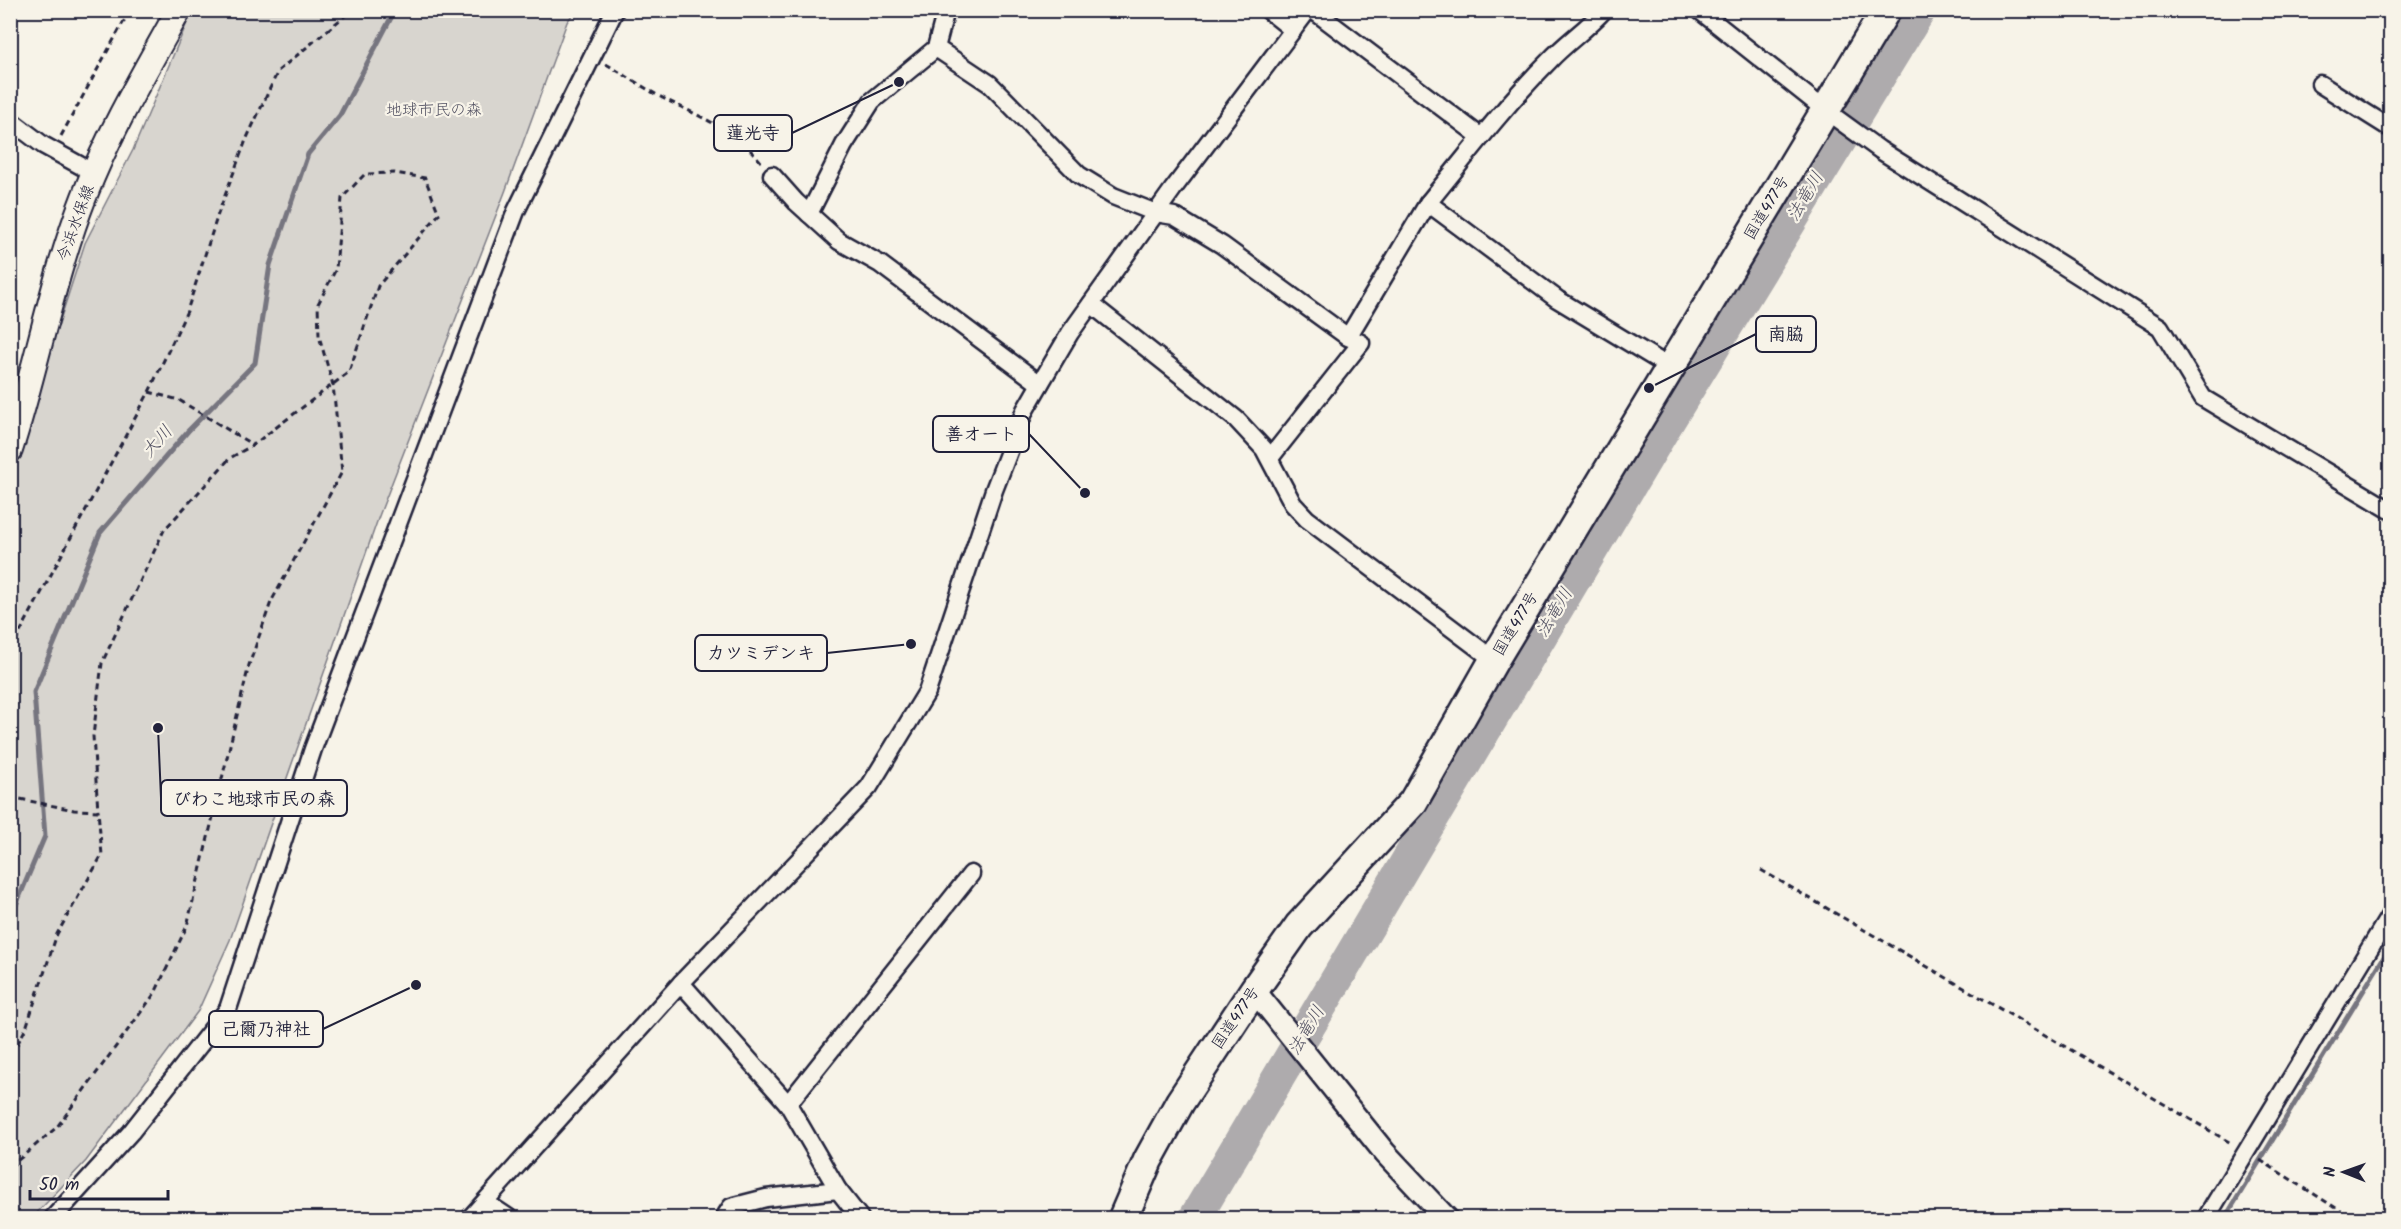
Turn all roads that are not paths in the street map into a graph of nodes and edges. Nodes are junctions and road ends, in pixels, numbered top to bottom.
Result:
1 (179, 10) edge
2 (615, 10) edge
3 (946, 10) edge
4 (1268, 10) edge
5 (1308, 10) edge
6 (1313, 10) edge
7 (1604, 10) edge
8 (1699, 10) edge
9 (1886, 10) edge
10 (1293, 30) junction
11 (936, 48) junction
12 (2320, 84) dead end
13 (1825, 110) junction
14 (10, 120) edge
15 (2391, 128) edge
16 (1481, 137) junction
17 (94, 173) junction
18 (772, 175) road end
19 (1428, 203) junction
20 (1156, 213) junction
21 (809, 214) junction
22 (1091, 304) junction
23 (1348, 337) junction
24 (1671, 368) junction
25 (1040, 384) junction
26 (10, 450) edge
27 (1269, 458) junction
28 (2391, 510) edge
29 (1494, 660) junction
30 (971, 874) dead end
31 (2391, 915) edge
32 (681, 983) junction
33 (1254, 990) junction
34 (788, 1104) junction
35 (838, 1190) junction
36 (485, 1202) junction
37 (53, 1218) edge
38 (470, 1218) edge
39 (509, 1218) edge
40 (724, 1218) edge
41 (860, 1218) edge
42 (1123, 1218) edge
43 (1446, 1218) edge
44 (2206, 1218) edge

1 - 17 main road, 今浜水保線
2 - 37 street
3 - 11 street
4 - 10 street
5 - 10 street
6 - 16 street
7 - 16 street
8 - 13 street
9 - 13 highway, 国道477号
10 - 20 street
11 - 20 street
11 - 21 street
12 - 15 street
13 - 24 highway, 国道477号
13 - 28 street
14 - 17 street
16 - 19 street
17 - 26 main road, 今浜水保線
18 - 21 street
19 - 23 street
19 - 24 street
20 - 22 street
20 - 23 street
21 - 25 street
22 - 25 street
22 - 27 street
23 - 27 street
24 - 29 highway, 国道477号
25 - 32 street
27 - 29 street
29 - 33 highway, 国道477号
30 - 34 street
31 - 44 street
32 - 34 street
32 - 36 street
33 - 42 highway, 国道477号
33 - 43 street
34 - 35 street
35 - 40 street
35 - 41 street
36 - 38 street
36 - 39 street

